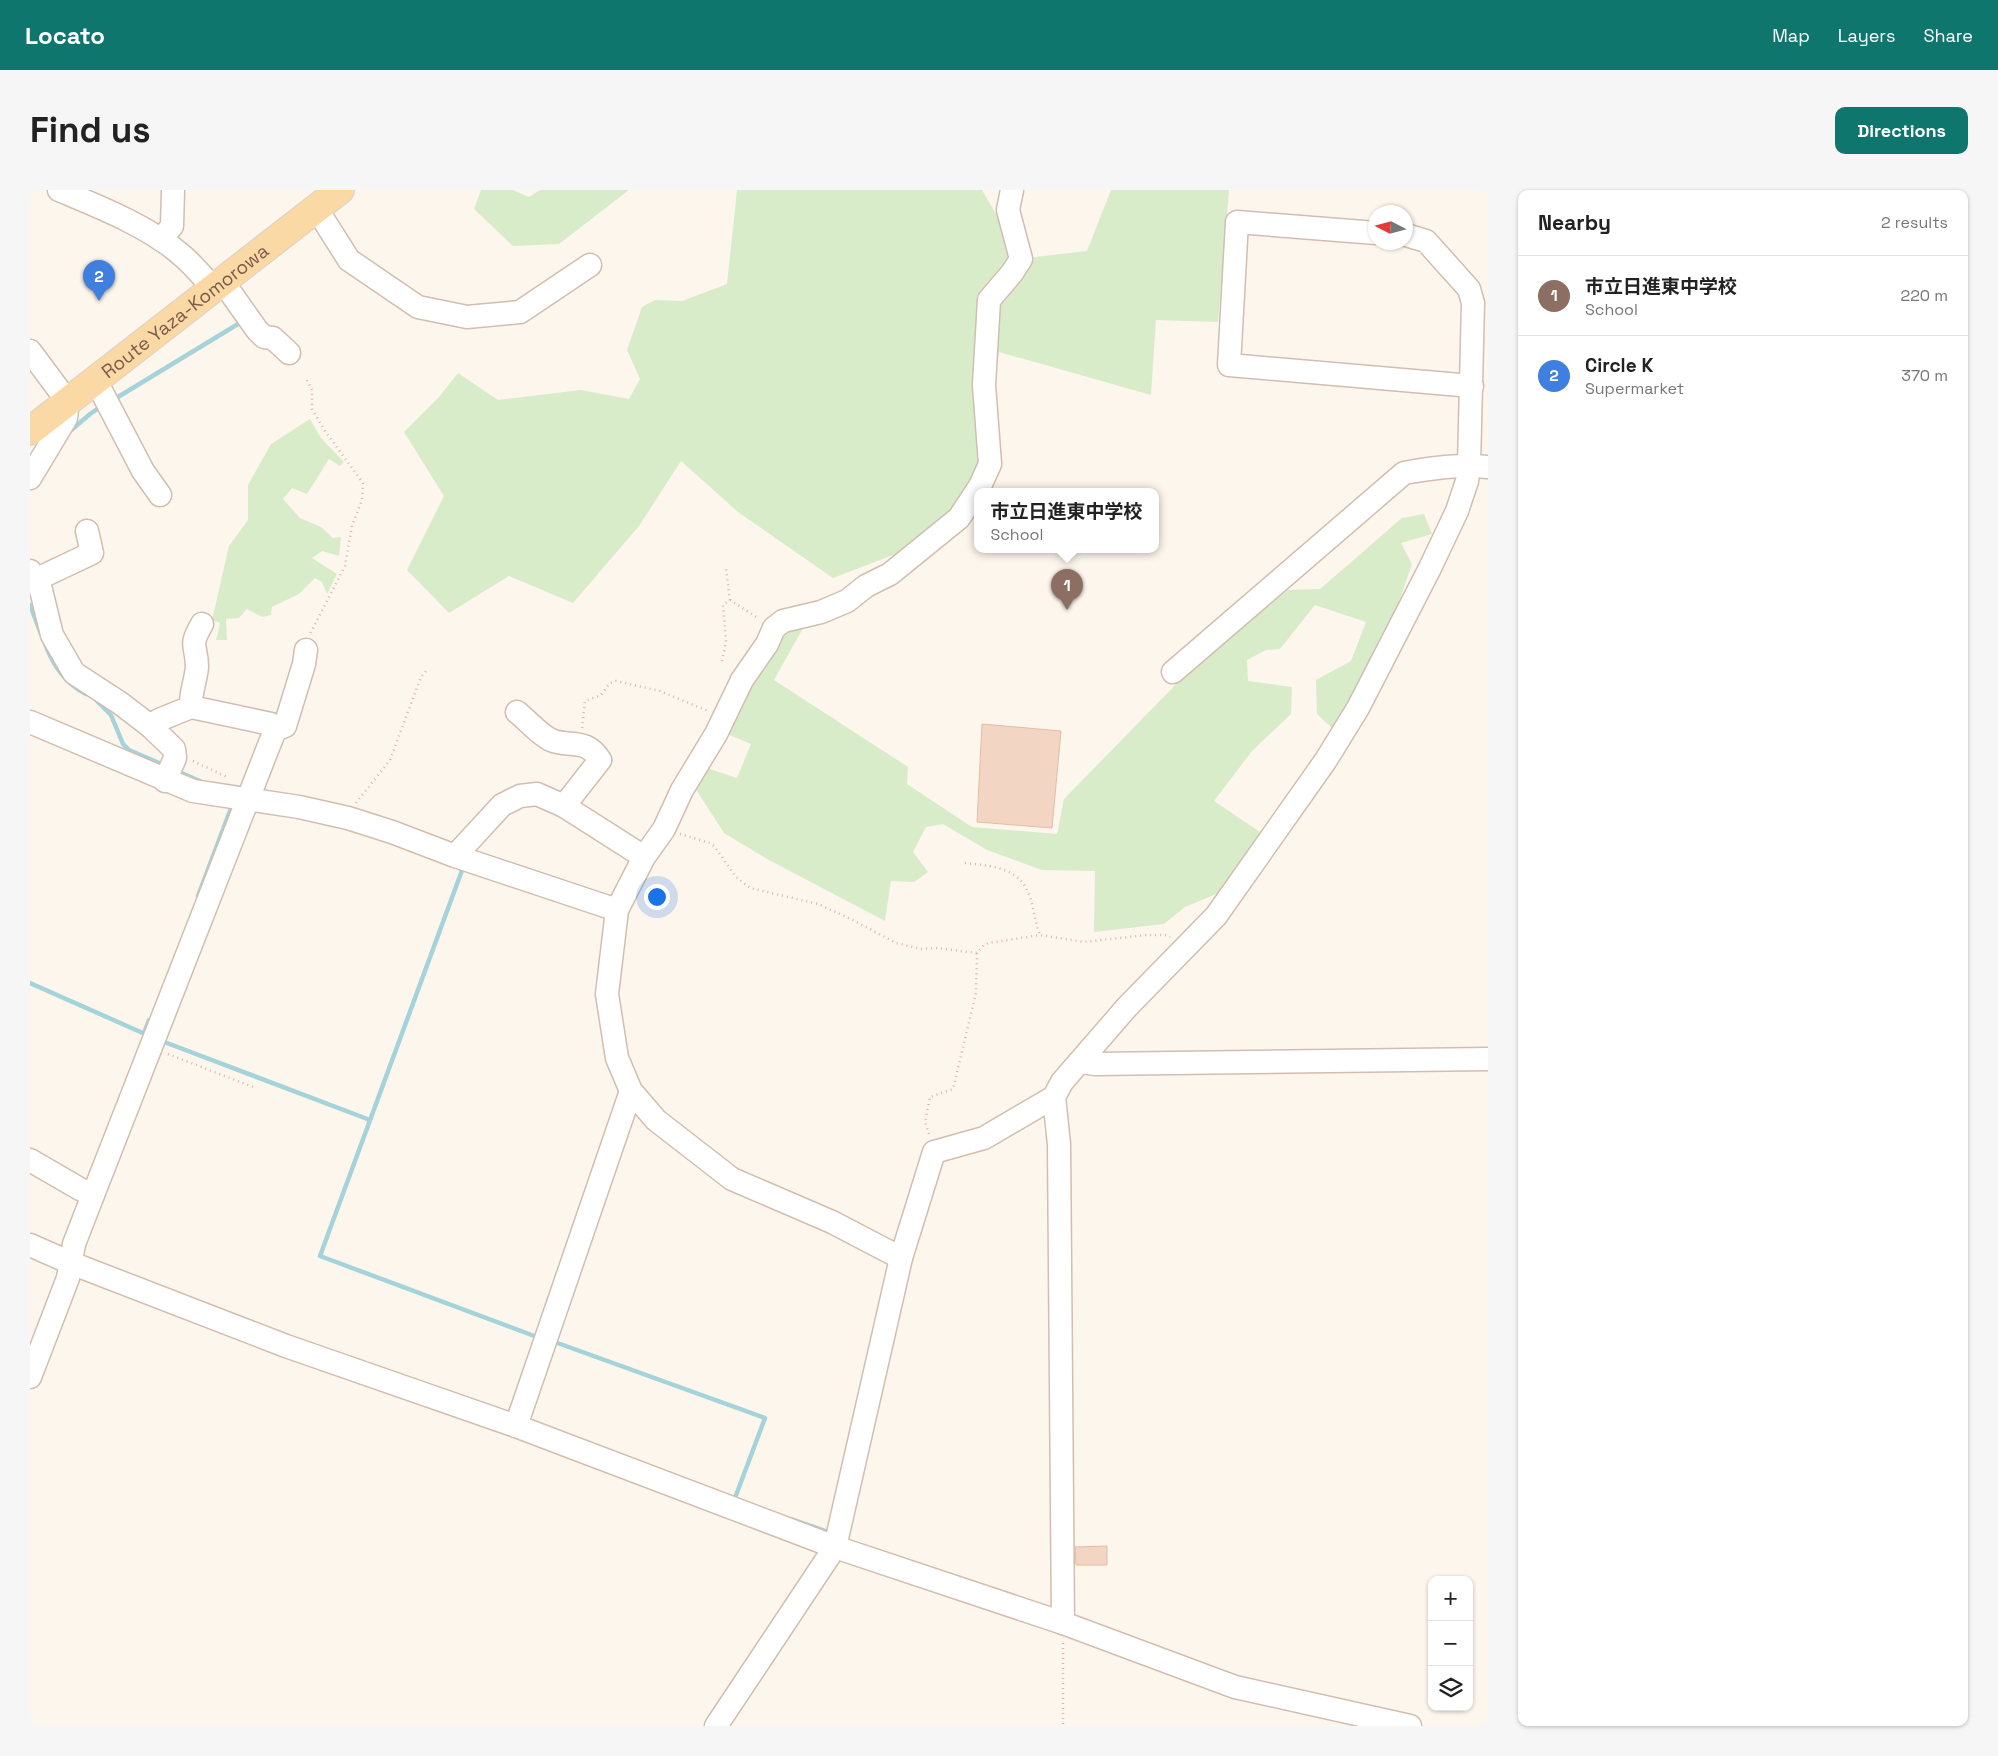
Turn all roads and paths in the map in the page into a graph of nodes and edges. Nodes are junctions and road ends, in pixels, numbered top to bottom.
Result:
1 (59, 190) edge
2 (173, 190) edge
3 (340, 190) edge
4 (1012, 190) edge
5 (316, 208) junction
6 (1368, 232) edge
7 (1413, 237) edge
8 (161, 240) junction
9 (590, 265) dead end
10 (219, 285) junction
11 (1481, 303) edge
12 (30, 350) edge
13 (289, 353) dead end
14 (307, 380) dead end
15 (96, 381) junction
16 (1472, 386) junction
17 (68, 402) junction
18 (30, 432) edge
19 (1478, 466) edge
20 (30, 478) edge
21 (979, 488) edge
22 (160, 495) dead end
23 (974, 495) edge
24 (87, 530) dead end
25 (726, 569) dead end
26 (33, 575) edge
27 (730, 600) junction
28 (202, 624) dead end
29 (774, 628) junction
30 (306, 650) joint
31 (722, 661) dead end
32 (426, 671) dead end
33 (1173, 672) dead end
34 (191, 707) junction
35 (517, 712) dead end
36 (724, 718) junction
37 (30, 722) edge
38 (150, 726) junction
39 (275, 730) junction
40 (578, 744) junction
41 (174, 754) junction
42 (231, 779) dead end
43 (165, 780) junction
44 (248, 800) junction
45 (564, 806) junction
46 (351, 819) junction
47 (664, 829) junction
48 (455, 856) junction
49 (644, 857) junction
50 (965, 864) dead end
51 (617, 910) junction
52 (1040, 935) junction
53 (1183, 951) junction
54 (977, 953) junction
55 (151, 1047) junction
56 (1488, 1059) edge
57 (1082, 1062) junction
58 (253, 1087) dead end
59 (631, 1091) junction
60 (1054, 1097) junction
61 (934, 1152) junction
62 (30, 1160) edge
63 (93, 1195) junction
64 (30, 1245) edge
65 (902, 1258) junction
66 (70, 1263) junction
67 (30, 1377) edge
68 (516, 1426) junction
69 (835, 1547) junction
70 (1063, 1623) junction
71 (716, 1726) edge
72 (1063, 1726) edge
73 (1410, 1726) edge

1 - 8 street
2 - 8 street
3 - 5 main road, Route Yaza-Komorowa
4 - 21 street
5 - 9 street
5 - 10 main road, Route Yaza-Komorowa
6 - 16 street
7 - 11 street
8 - 10 street
10 - 13 street
10 - 15 main road, Route Yaza-Komorowa
11 - 16 street
12 - 17 street
14 - 30 path
15 - 17 main road, Route Yaza-Komorowa
15 - 22 street
16 - 19 street
17 - 18 main road, Route Yaza-Komorowa
17 - 20 street
19 - 33 street
19 - 53 street
23 - 29 street
24 - 26 street
25 - 27 path
26 - 38 street
27 - 29 path
27 - 31 path
28 - 34 street
29 - 36 street
30 - 39 street
32 - 46 path
34 - 38 street
34 - 39 street
35 - 40 street
36 - 40 path
36 - 47 street
37 - 43 street
38 - 41 street
39 - 44 street
40 - 45 street
41 - 42 path
41 - 43 street
43 - 44 street
44 - 46 street
44 - 55 street
45 - 48 street
45 - 49 street
46 - 48 street
47 - 49 street
47 - 54 path
48 - 51 street
49 - 51 street
50 - 52 path
51 - 59 street
52 - 53 path
52 - 54 path
53 - 57 street
54 - 61 path
55 - 58 path
55 - 63 street
56 - 57 street
57 - 60 street
59 - 65 street
59 - 68 street
60 - 61 street
60 - 70 street
61 - 65 street
62 - 63 street
63 - 66 street
64 - 66 street
65 - 69 street
66 - 67 street
66 - 68 street
68 - 69 street
69 - 70 street
69 - 71 street
70 - 72 path
70 - 73 street

